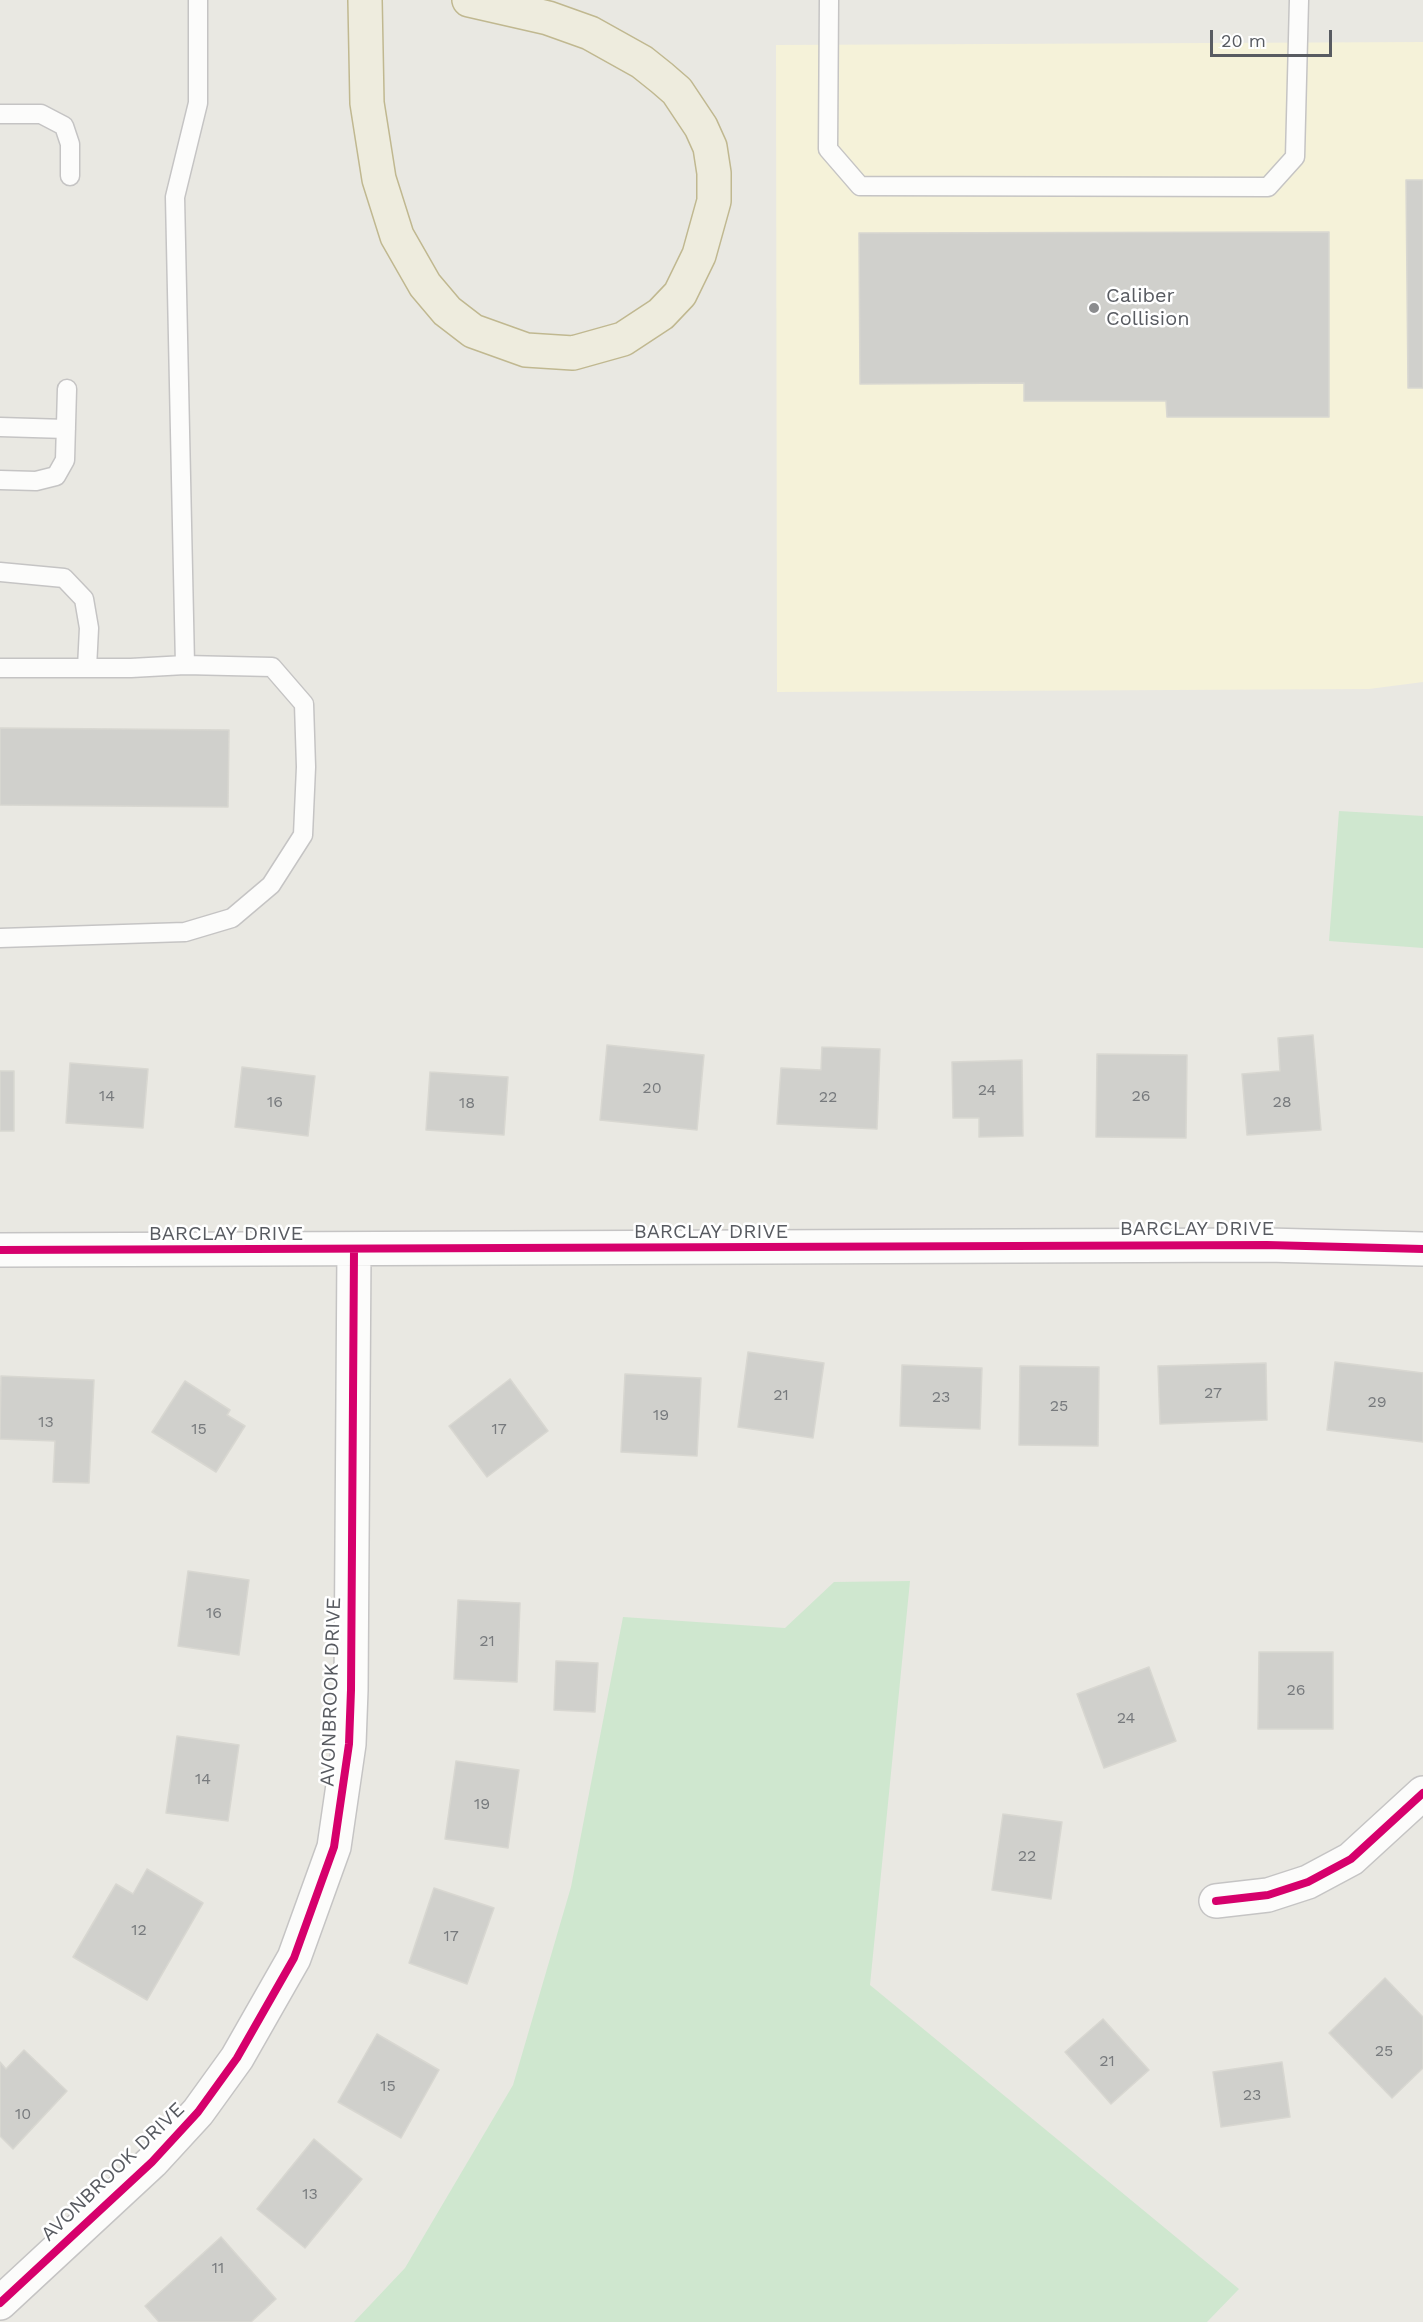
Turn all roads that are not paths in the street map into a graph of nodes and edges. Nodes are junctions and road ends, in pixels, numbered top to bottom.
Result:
1 (198, 0) edge
2 (365, 0) edge
3 (469, 0) edge
4 (830, 0) edge
5 (1299, 0) edge
6 (0, 114) edge
7 (70, 176) dead end
8 (67, 389) dead end
9 (0, 427) edge
10 (66, 429) junction
11 (0, 480) edge
12 (0, 572) edge
13 (185, 665) junction
14 (0, 668) edge
15 (87, 668) junction
16 (0, 938) edge
17 (1423, 1249) edge
18 (354, 1250) junction
19 (0, 1251) edge
20 (1423, 1793) edge
21 (1216, 1900) dead end
22 (0, 2303) edge

1 - 13 lane
2 - 3 highway
4 - 5 lane
6 - 7 lane
8 - 10 lane
9 - 10 lane
10 - 11 lane
12 - 15 lane
13 - 15 lane
13 - 16 lane
14 - 15 lane
17 - 18 street, BARCLAY DRIVE
18 - 19 street, BARCLAY DRIVE
18 - 22 street, AVONBROOK DRIVE
20 - 21 street

